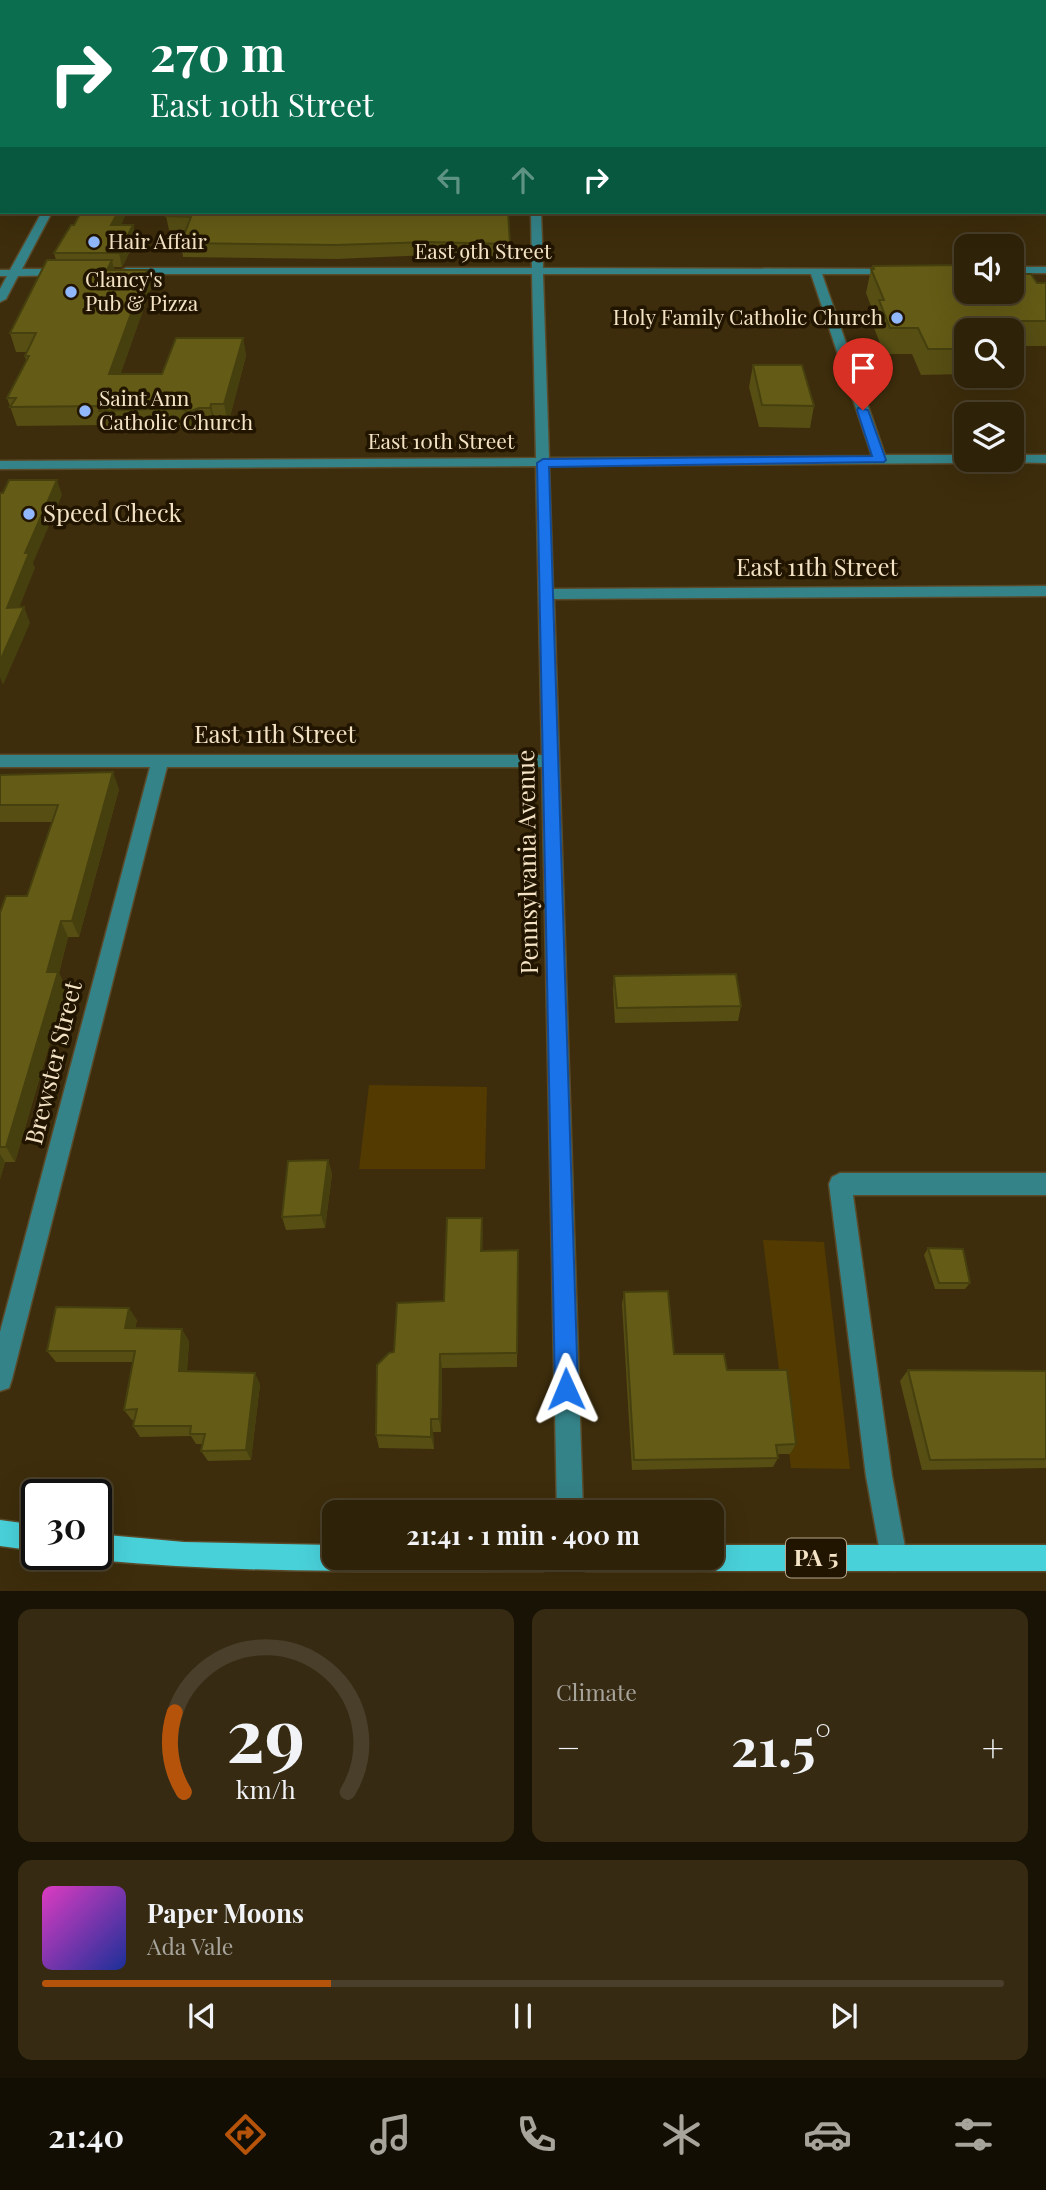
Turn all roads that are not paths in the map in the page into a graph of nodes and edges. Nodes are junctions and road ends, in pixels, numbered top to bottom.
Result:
1 (46, 214) edge
2 (536, 214) edge
3 (1024, 270) edge
4 (1046, 270) edge
5 (112, 271) edge
6 (537, 271) junction
7 (815, 271) junction
8 (901, 271) edge
9 (75, 272) edge
10 (0, 273) edge
11 (13, 273) junction
12 (0, 299) edge
13 (954, 459) edge
14 (1024, 459) edge
15 (1046, 459) edge
16 (880, 460) junction
17 (543, 463) junction
18 (0, 465) edge
19 (1046, 591) edge
20 (546, 594) junction
21 (159, 760) junction
22 (0, 761) edge
23 (550, 761) junction
24 (1046, 1184) edge
25 (0, 1380) edge
26 (570, 1500) edge
27 (0, 1533) edge
28 (21, 1536) edge
29 (112, 1548) edge
30 (322, 1558) edge
31 (724, 1558) edge
32 (894, 1558) junction
33 (1046, 1558) edge

1 - 11 street
2 - 6 street, Pennsylvania Avenue
3 - 4 street
5 - 6 street, East 9th Street
6 - 7 street, East 9th Street
6 - 17 street, Pennsylvania Avenue
7 - 8 street, East 9th Street
7 - 16 street
9 - 11 street
10 - 11 street
11 - 12 street
13 - 16 street, East 10th Street
14 - 15 street
16 - 17 street, East 10th Street
17 - 18 street, East 10th Street
17 - 20 street, Pennsylvania Avenue
19 - 20 street, East 11th Street
20 - 23 street, Pennsylvania Avenue
21 - 22 street, East 11th Street
21 - 23 street, East 11th Street
21 - 25 street, Brewster Street
23 - 26 street, Pennsylvania Avenue
24 - 32 street
27 - 28 main road
29 - 30 main road
31 - 32 main road, PA 5
32 - 33 main road, PA 5

